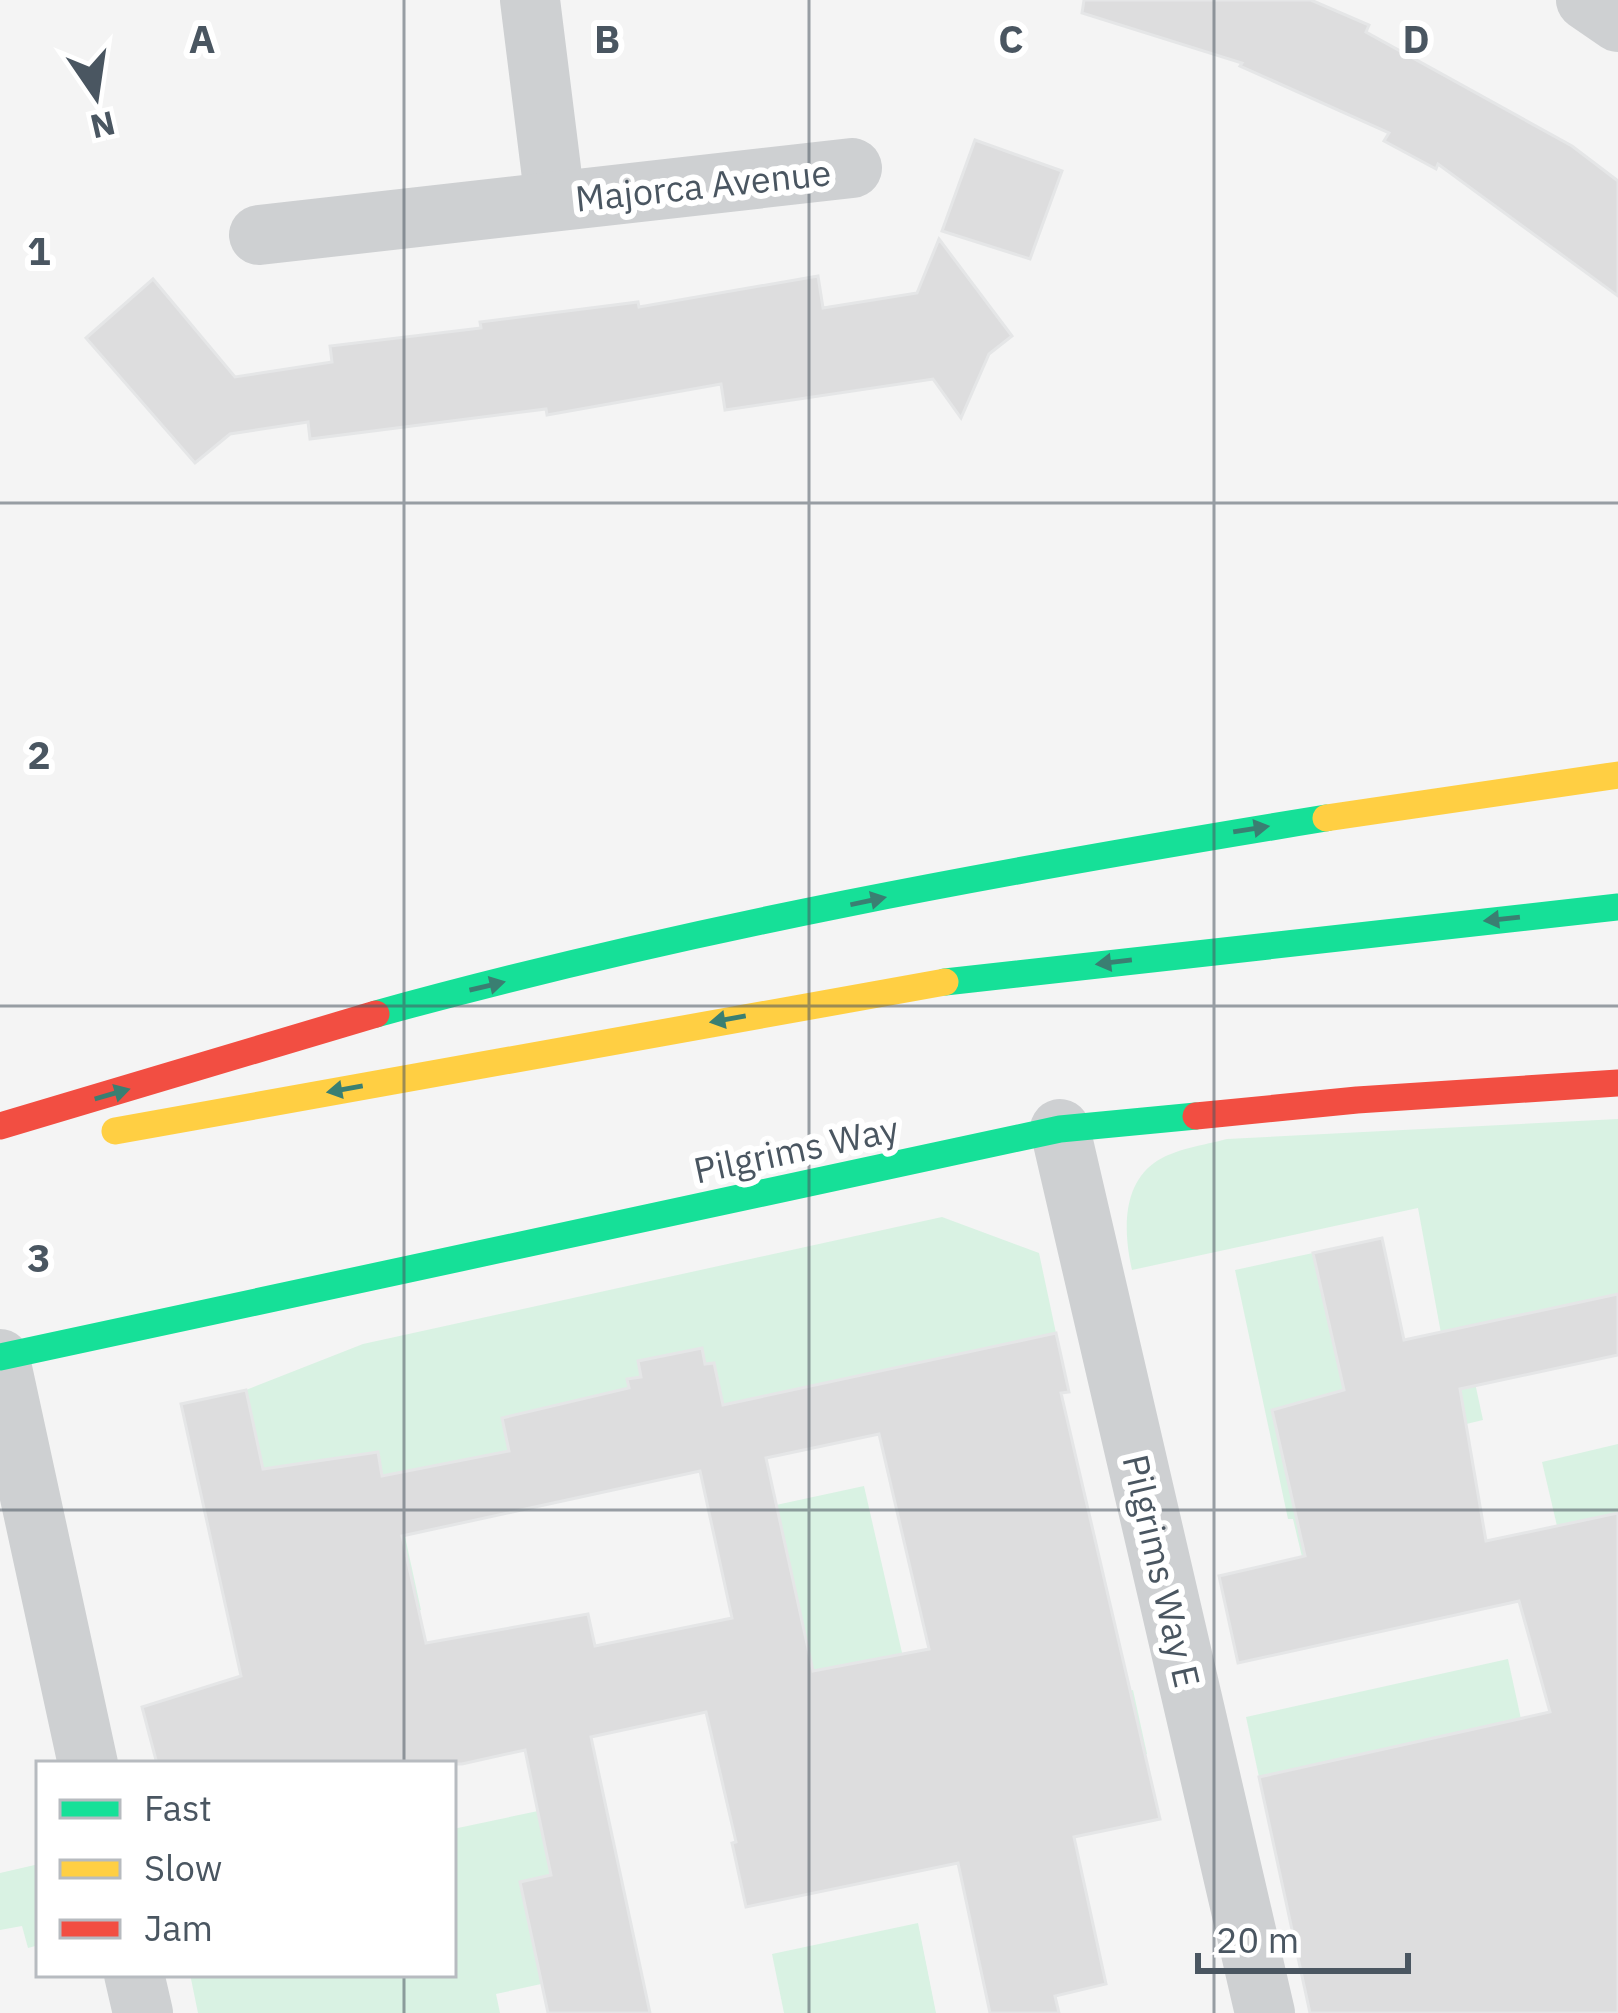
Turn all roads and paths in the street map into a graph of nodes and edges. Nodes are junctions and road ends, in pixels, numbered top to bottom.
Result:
1 (530, 0) edge
2 (1586, 0) edge
3 (1618, 22) edge
4 (852, 168) dead end
5 (555, 201) junction
6 (259, 236) dead end
7 (1618, 775) edge
8 (1618, 907) edge
9 (1618, 1083) edge
10 (0, 1126) edge
11 (1060, 1129) junction
12 (90, 1136) dead end
13 (0, 1358) edge
14 (87, 1761) edge
15 (135, 1977) edge
16 (143, 2013) edge
17 (1265, 2013) edge

1 - 5 street, Majorca Avenue
2 - 3 street
4 - 5 street, Majorca Avenue
5 - 6 street, Majorca Avenue
10 -> 7 main road
8 -> 12 main road
9 - 11 main road, Pilgrims Way
11 - 13 main road, Pilgrims Way
11 - 17 street, Pilgrims Way E
13 - 14 street
15 - 16 street

